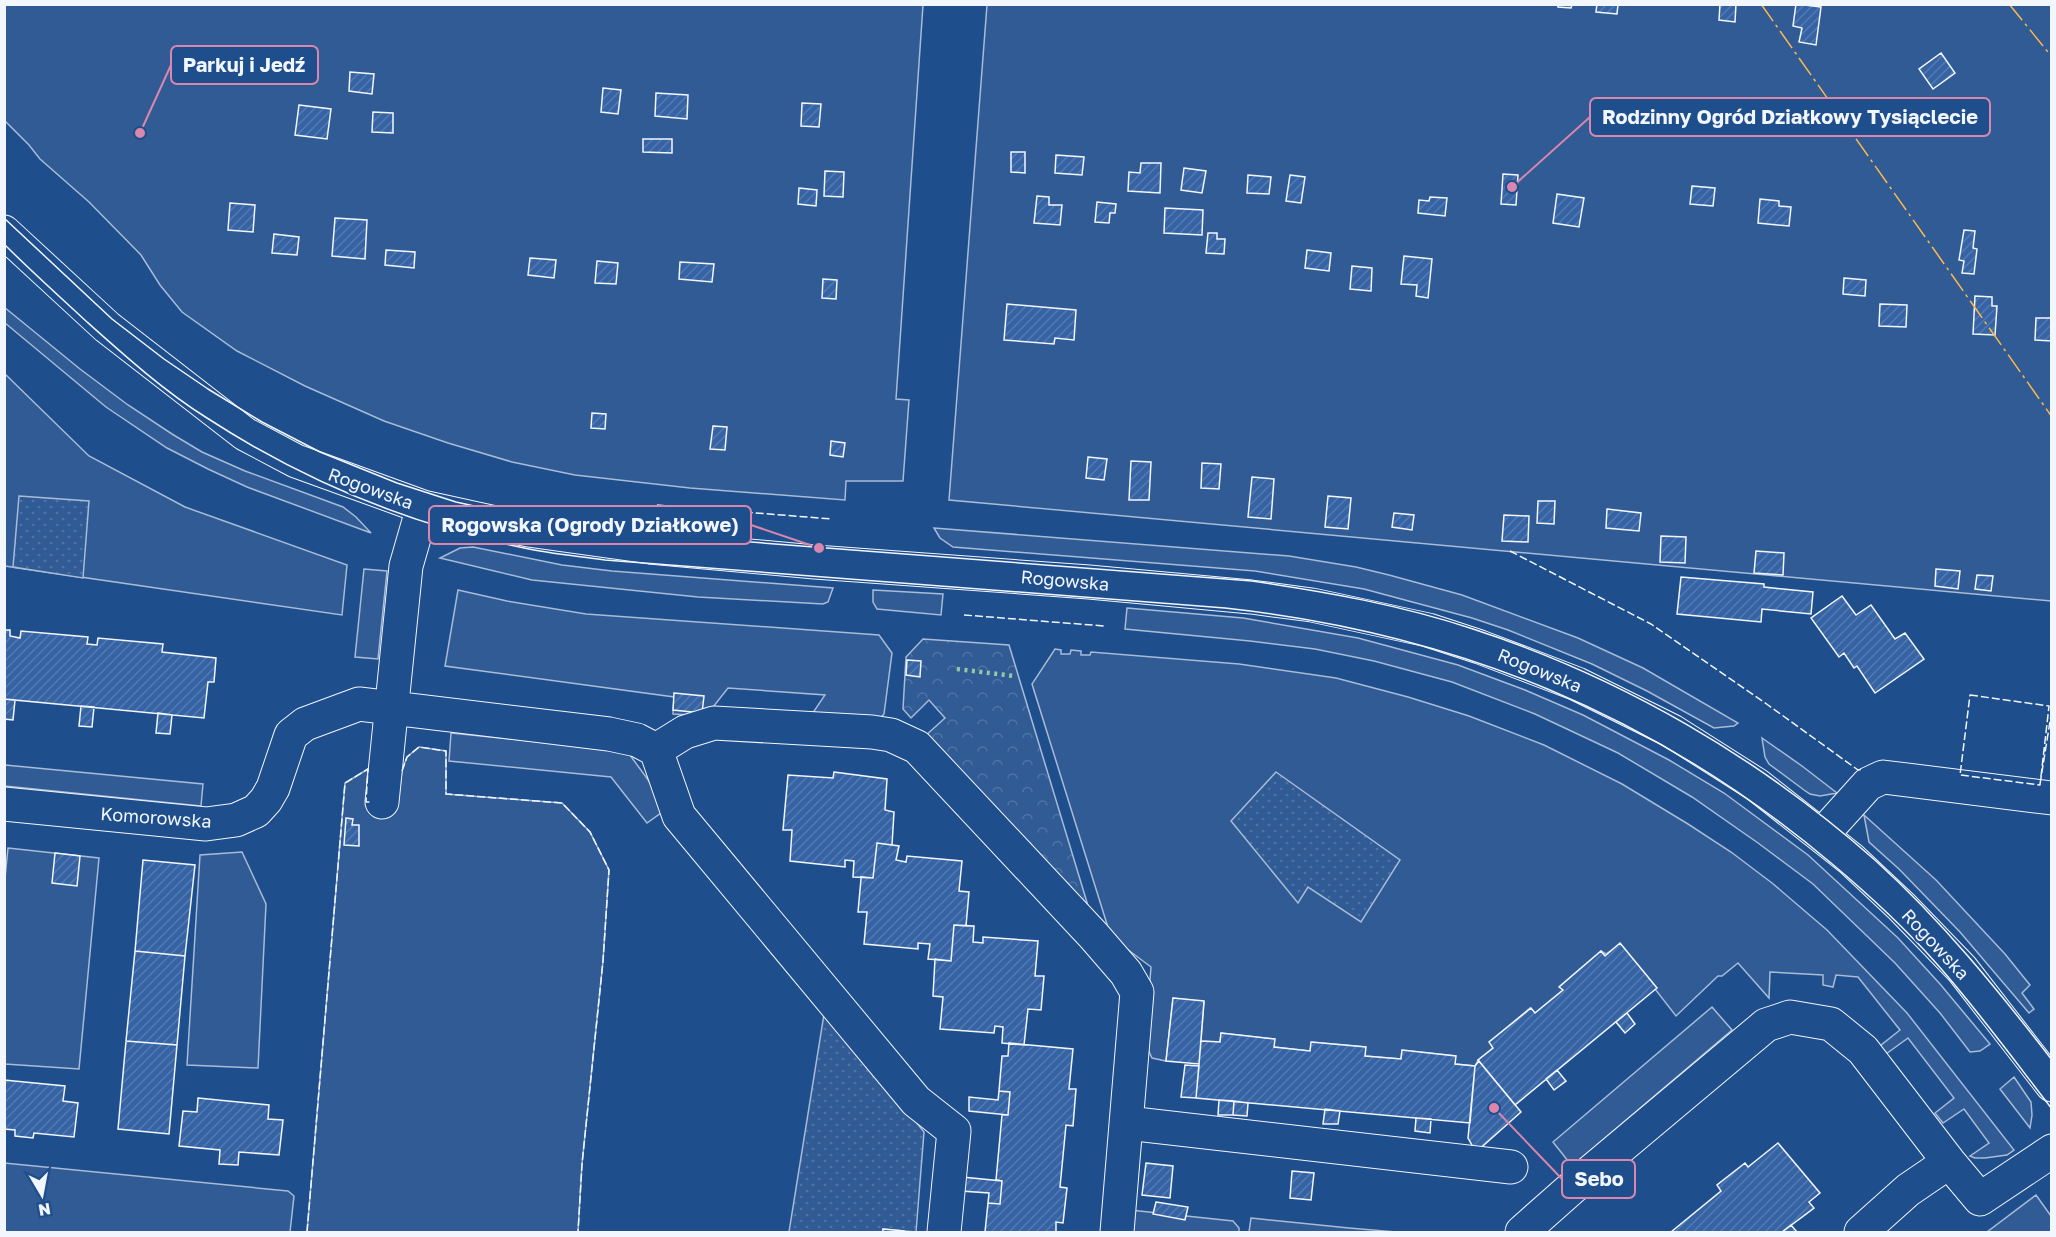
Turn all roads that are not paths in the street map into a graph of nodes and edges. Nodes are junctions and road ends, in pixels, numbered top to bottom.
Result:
1 (4, 232) edge
2 (423, 507) junction
3 (393, 709) junction
4 (656, 750) junction
5 (2052, 798) edge
6 (382, 802) dead end
7 (4, 804) edge
8 (1822, 835) junction
9 (2052, 1085) edge
10 (1127, 1123) junction
11 (2052, 1151) edge
12 (1949, 1162) junction
13 (1511, 1167) dead end
14 (944, 1233) edge
15 (1117, 1233) edge
16 (1522, 1233) edge
17 (1861, 1233) edge

1 - 2 street, Rogowska
2 - 3 street
2 - 8 street, Rogowska
3 - 4 street, Komorowska
3 - 6 street
3 - 7 street, Komorowska
4 - 10 street
4 - 14 street
5 - 8 street
8 - 9 street, Rogowska
10 - 13 street
10 - 15 street
11 - 12 street
12 - 16 street
12 - 17 street

